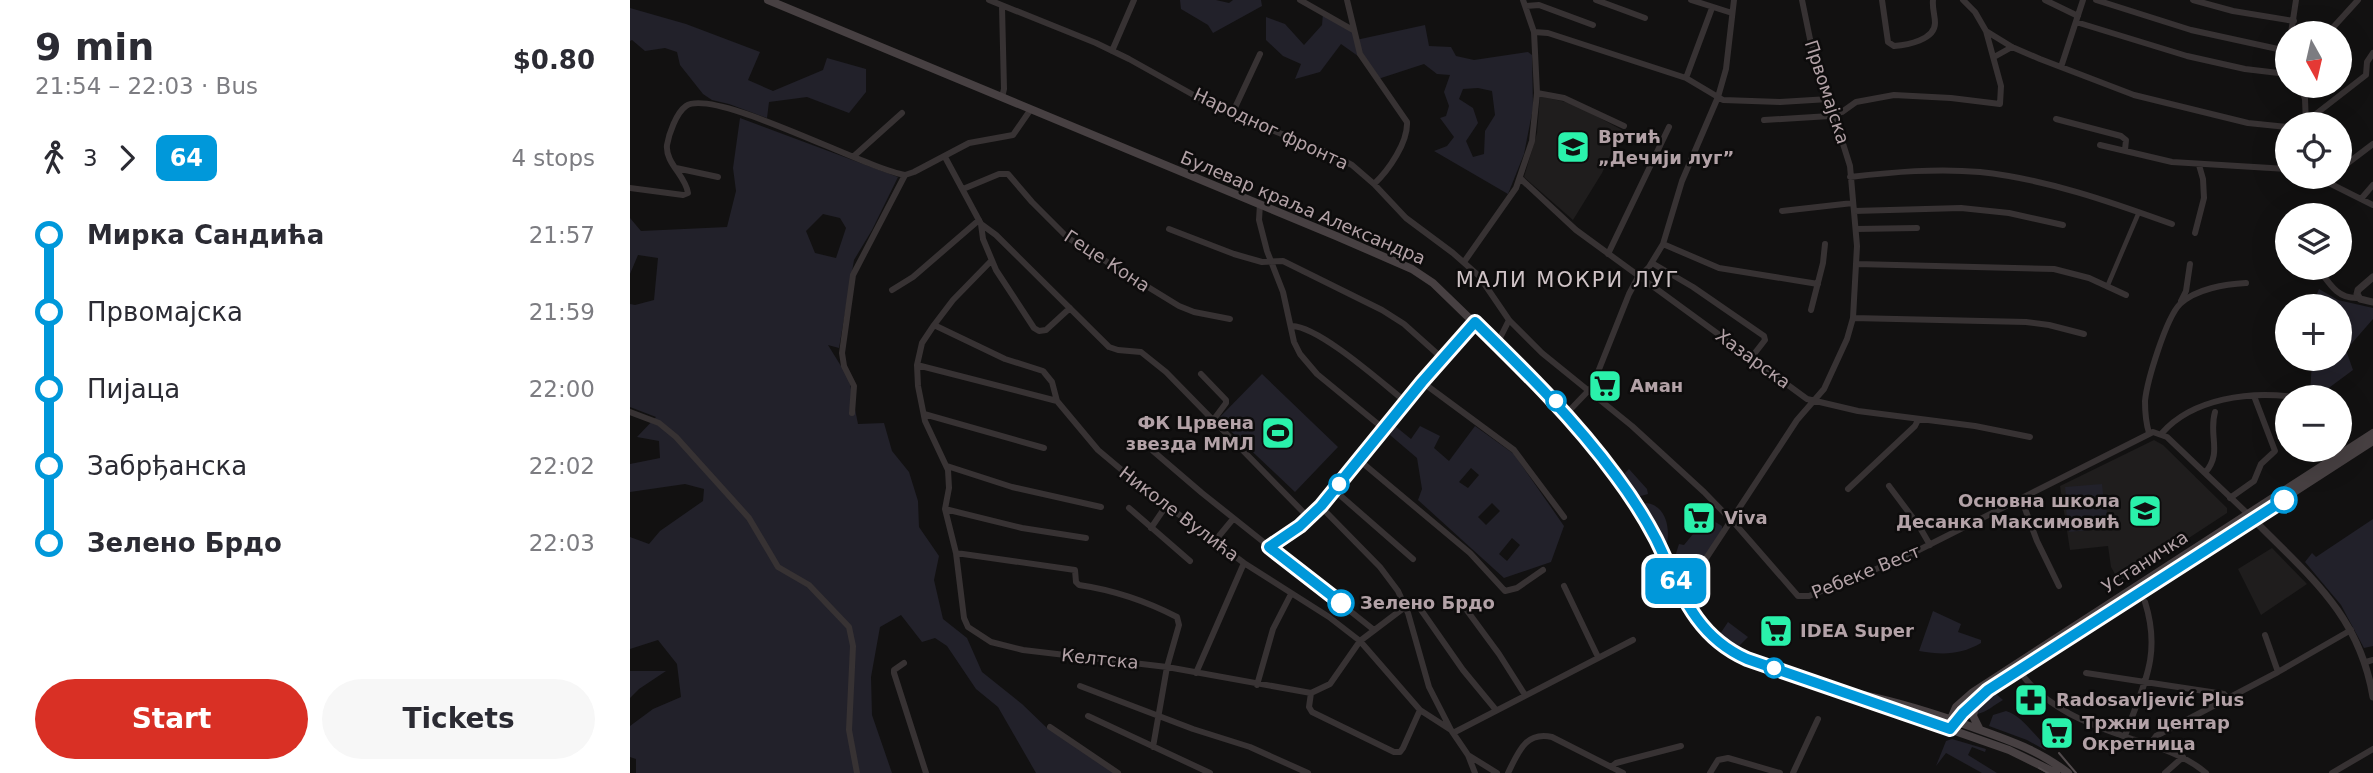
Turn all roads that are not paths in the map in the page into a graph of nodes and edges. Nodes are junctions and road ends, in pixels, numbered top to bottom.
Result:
1 (768, 0) edge
2 (989, 0) edge
3 (1133, 0) edge
4 (1300, 0) edge
5 (1347, 0) edge
6 (1596, 0) edge
7 (1691, 0) edge
8 (1734, 0) edge
9 (1802, 0) edge
10 (1882, 0) edge
11 (1933, 0) edge
12 (1963, 0) edge
13 (2045, 0) edge
14 (2083, 0) edge
15 (2096, 0) edge
16 (2193, 0) edge
17 (2296, 0) edge
18 (2358, 0) edge
19 (1524, 3) edge
20 (1002, 7) junction
21 (1712, 8) junction
22 (1732, 13) junction
23 (1645, 18) dead end
24 (2077, 19) junction
25 (2294, 21) joint
26 (2339, 21) edge
27 (1593, 25) dead end
28 (1353, 30) junction
29 (1986, 31) junction
30 (1534, 32) junction
31 (2012, 47) junction
32 (2275, 48) edge
33 (1112, 51) junction
34 (2373, 53) edge
35 (1260, 54) dead end
36 (1994, 57) junction
37 (2061, 67) junction
38 (2275, 73) edge
39 (1686, 78) junction
40 (1537, 93) junction
41 (1002, 97) junction
42 (1718, 97) junction
43 (1829, 99) junction
44 (1031, 109) junction
45 (2320, 112) edge
46 (902, 113) dead end
47 (1232, 114) junction
48 (1835, 115) junction
49 (2056, 119) dead end
50 (1764, 120) dead end
51 (2275, 125) edge
52 (1624, 126) dead end
53 (1670, 127) dead end
54 (2373, 144) edge
55 (2100, 145) dead end
56 (2125, 150) junction
57 (854, 156) junction
58 (945, 157) junction
59 (2352, 160) edge
60 (2199, 165) junction
61 (676, 168) junction
62 (2275, 168) edge
63 (905, 175) junction
64 (718, 177) dead end
65 (1850, 177) junction
66 (1521, 179) junction
67 (1374, 184) junction
68 (2373, 185) edge
69 (630, 188) edge
70 (2343, 189) edge
71 (963, 190) junction
72 (2361, 199) junction
73 (1260, 204) junction
74 (2373, 205) edge
75 (1854, 207) junction
76 (1782, 211) dead end
77 (2139, 212) junction
78 (980, 222) junction
79 (2172, 224) dead end
80 (2063, 225) dead end
81 (1917, 228) dead end
82 (1169, 229) dead end
83 (1856, 229) junction
84 (2195, 233) dead end
85 (1663, 243) junction
86 (1825, 244) dead end
87 (1608, 254) junction
88 (991, 261) junction
89 (1270, 261) junction
90 (1464, 262) junction
91 (1652, 263) junction
92 (1857, 264) junction
93 (2190, 264) dead end
94 (1640, 276) junction
95 (2373, 277) edge
96 (2326, 280) edge
97 (2246, 283) dead end
98 (1818, 284) junction
99 (2107, 287) junction
100 (892, 290) dead end
101 (2126, 295) dead end
102 (2358, 298) junction
103 (2373, 302) edge
104 (2181, 303) junction
105 (1070, 308) junction
106 (1811, 310) dead end
107 (1853, 318) junction
108 (1230, 319) dead end
109 (1509, 320) junction
110 (1475, 322) junction
111 (934, 325) junction
112 (1292, 326) junction
113 (2084, 334) dead end
114 (1497, 344) junction
115 (1443, 358) junction
116 (1751, 358) junction
117 (917, 365) junction
118 (1201, 374) dead end
119 (1422, 382) junction
120 (1589, 391) junction
121 (2254, 396) junction
122 (2275, 397) edge
123 (1057, 401) junction
124 (1814, 401) junction
125 (1406, 402) junction
126 (630, 412) edge
127 (2215, 412) dead end
128 (852, 413) dead end
129 (1567, 413) junction
130 (924, 414) junction
131 (1214, 419) junction
132 (1917, 420) junction
133 (1384, 429) junction
134 (2149, 433) junction
135 (2162, 433) junction
136 (2373, 433) edge
137 (2030, 437) dead end
138 (2373, 441) edge
139 (1044, 448) dead end
140 (1153, 451) dead end
141 (1359, 460) junction
142 (947, 466) junction
143 (2205, 473) junction
144 (1889, 486) dead end
145 (1848, 489) dead end
146 (1334, 490) junction
147 (2021, 498) junction
148 (2230, 498) junction
149 (1166, 506) junction
150 (1321, 506) junction
151 (1101, 507) dead end
152 (1129, 508) dead end
153 (945, 509) junction
154 (1310, 517) junction
155 (1564, 517) dead end
156 (2251, 517) junction
157 (1233, 519) junction
158 (1731, 519) junction
159 (1151, 528) junction
160 (1086, 538) dead end
161 (1214, 541) junction
162 (1930, 545) junction
163 (1269, 547) junction
164 (956, 553) junction
165 (1413, 559) dead end
166 (1190, 561) dead end
167 (1244, 563) junction
168 (1543, 570) dead end
169 (1564, 586) dead end
170 (2059, 586) dead end
171 (1291, 594) junction
172 (1794, 595) joint
173 (1682, 596) junction
174 (1460, 601) dead end
175 (2144, 602) dead end
176 (1405, 607) junction
177 (1419, 607) dead end
178 (1374, 630) junction
179 (2351, 630) junction
180 (2265, 635) dead end
181 (1633, 640) dead end
182 (1360, 641) junction
183 (1598, 657) junction
184 (2369, 661) edge
185 (904, 663) dead end
186 (1167, 667) junction
187 (2017, 668) junction
188 (2278, 672) junction
189 (1196, 673) junction
190 (2086, 673) dead end
191 (2144, 682) junction
192 (1257, 685) junction
193 (1080, 686) dead end
194 (1838, 689) junction
195 (1311, 694) junction
196 (1525, 695) junction
197 (2373, 697) edge
198 (2228, 698) junction
199 (1978, 699) junction
200 (1956, 707) junction
201 (1420, 710) junction
202 (1496, 710) junction
203 (1931, 712) junction
204 (1088, 716) dead end
205 (1159, 716) junction
206 (1818, 719) dead end
207 (1951, 724) junction
208 (1050, 727) dead end
209 (1981, 730) junction
210 (1452, 731) junction
211 (2125, 736) junction
212 (2150, 744) junction
213 (1153, 747) junction
214 (1681, 747) dead end
215 (2373, 749) edge
216 (1468, 755) junction
217 (2183, 757) junction
218 (1611, 767) junction
219 (857, 773) edge
220 (926, 773) edge
221 (1118, 773) edge
222 (1210, 773) edge
223 (1308, 773) edge
224 (1475, 773) edge
225 (1497, 773) edge
226 (1508, 773) edge
227 (1623, 773) edge
228 (1710, 773) edge
229 (1780, 773) edge
230 (1793, 773) edge
231 (2056, 773) edge
232 (2068, 773) edge
233 (2165, 773) edge
234 (2206, 773) edge
235 (2332, 773) edge

1 - 41 main road, Булевар краља Александра
2 - 20 street, Народног фронта
3 - 33 street
4 - 28 street
5 - 28 street
6 - 23 street
7 - 21 street
8 - 22 street
9 - 43 street, Првомајска
10 - 11 street
12 - 29 street
13 - 24 street
14 - 24 street
15 - 32 street
16 - 25 street
17 - 25 street
18 - 26 street
19 - 27 street
19 - 30 street
20 - 33 street, Народног фронта
20 - 41 street
21 - 22 street
21 - 39 street
22 - 42 street
24 - 37 street
24 - 38 street
28 - 67 street
29 - 31 street
29 - 36 street
30 - 39 street
30 - 40 street
31 - 36 street
31 - 37 street
33 - 47 street, Народног фронта
34 - 45 street
35 - 47 street
36 - 48 street
37 - 51 street
39 - 42 street
40 - 52 street
40 - 66 street
41 - 44 main road, Булевар краља Александра
42 - 43 street
42 - 85 street
43 - 48 street, Првомајска
44 - 58 street
44 - 73 main road, Булевар краља Александра
46 - 57 street
47 - 67 street, Народног фронта
48 - 50 street
48 - 65 street, Првомајска
49 - 56 street
53 - 87 street
54 - 59 street
55 - 56 street
56 - 60 street
57 - 61 street
57 - 63 street
58 - 63 street
58 - 71 street
60 - 62 street
60 - 84 street
61 - 64 street
61 - 69 street
63 - 128 street
65 - 75 street, Првомајска
65 - 77 street
66 - 87 street, Хазарска
66 - 90 street
67 - 90 street, Народног фронта
68 - 72 street
70 - 72 street
71 - 78 street
71 - 108 street, Геце Кона
72 - 74 street
73 - 89 street
73 - 110 main road, Булевар краља Александра
75 - 76 street
75 - 80 street
75 - 83 street, Првомајска
77 - 79 street
77 - 99 street
78 - 88 street
78 - 100 street
78 - 105 street
81 - 83 street
82 - 89 street
83 - 92 street, Првомајска
85 - 91 street
85 - 98 street
86 - 98 street
87 - 94 street, Хазарска
88 - 105 street
88 - 111 street
89 - 112 street
89 - 115 street
90 - 109 street, Народног фронта
91 - 94 street
91 - 116 street
92 - 99 street
92 - 107 street, Првомајска
93 - 104 street
94 - 116 street, Хазарска
94 - 120 street
95 - 102 street
96 - 102 street
97 - 104 street
98 - 106 street
99 - 101 street
102 - 103 street
104 - 134 street
105 - 131 street
107 - 113 street
107 - 124 street, Првомајска
109 - 114 street
109 - 120 street, Народног фронта
110 - 114 main road, Булевар краља Александра
110 - 115 street
111 - 117 street
111 - 123 street, Николе Вулића
112 - 125 street
112 - 133 street
114 - 129 main road, Булевар краља Александра
115 - 119 street
116 - 124 street, Хазарска
117 - 123 street
117 - 130 street
118 - 131 street
119 - 125 street
119 - 155 street
120 - 129 street
120 - 158 street, Народног фронта
121 - 122 street
121 - 135 street
121 - 148 street
123 - 149 street, Николе Вулића
124 - 132 street, Хазарска
124 - 158 street, Првомајска
125 - 133 street
126 - 219 street
127 - 143 street
129 - 173 main road, Булевар краља Александра
130 - 139 street
130 - 142 street
131 - 154 street
132 - 137 street, Хазарска
132 - 145 street
133 - 141 street
134 - 135 street, Ребеке Вест
134 - 147 street, Ребеке Вест
135 - 143 street
136 - 156 main road, Устаничка
138 - 156 main road, Устаничка
140 - 157 street
141 - 146 street
141 - 168 street
142 - 151 street
142 - 153 street, Келтска
143 - 148 street
144 - 162 street
146 - 150 street
146 - 165 street
147 - 162 street, Ребеке Вест
147 - 170 street
148 - 156 street
149 - 159 street
149 - 161 street, Николе Вулића
150 - 154 street
150 - 176 street
152 - 159 street
153 - 160 street
153 - 164 street, Келтска
154 - 163 street
156 - 179 street
156 - 187 main road, Устаничка
157 - 161 street
157 - 163 street
158 - 172 street, Народног фронта
158 - 173 street, Првомајска
159 - 166 street
161 - 167 street, Николе Вулића
162 - 172 street, Ребеке Вест
163 - 178 street
164 - 186 street, Келтска
164 - 186 street
167 - 171 street, Николе Вулића
167 - 189 street
169 - 183 street
171 - 182 street, Николе Вулића
171 - 192 street
173 - 194 main road, Булевар краља Александра
174 - 196 street
175 - 191 street
176 - 178 street
176 - 210 street
177 - 202 street
178 - 182 street
179 - 184 street
179 - 188 street
180 - 188 street
181 - 183 street
182 - 195 street
182 - 201 street, Николе Вулића
183 - 196 street
184 - 197 street
185 - 220 street
186 - 189 street, Келтска
186 - 205 street
187 - 199 main road, Устаничка
187 - 200 main road, Устаничка
187 - 211 street
188 - 198 street
189 - 192 street, Келтска
190 - 191 street
191 - 198 street
191 - 211 street
192 - 195 street, Келтска
193 - 205 street
194 - 203 main road, Булевар краља Александра
194 - 207 main road, Булевар краља Александра
195 - 201 street
196 - 202 street
198 - 212 street
199 - 207 main road, Устаничка
199 - 209 main road
200 - 203 main road
200 - 207 main road, Устаничка
201 - 210 street
202 - 210 street
203 - 207 main road, Булевар краља Александра
204 - 213 street
205 - 213 street
205 - 223 street
206 - 230 street
207 - 209 main road, Булевар краља Александра
207 - 231 main road, Булевар краља Александра
208 - 221 street
209 - 232 main road, Булевар краља Александра
210 - 216 street
211 - 212 street
212 - 217 street
213 - 222 street
214 - 218 street
215 - 235 street
216 - 224 street
216 - 225 street
217 - 233 street
217 - 234 street
218 - 226 street
218 - 227 street
228 - 229 street

